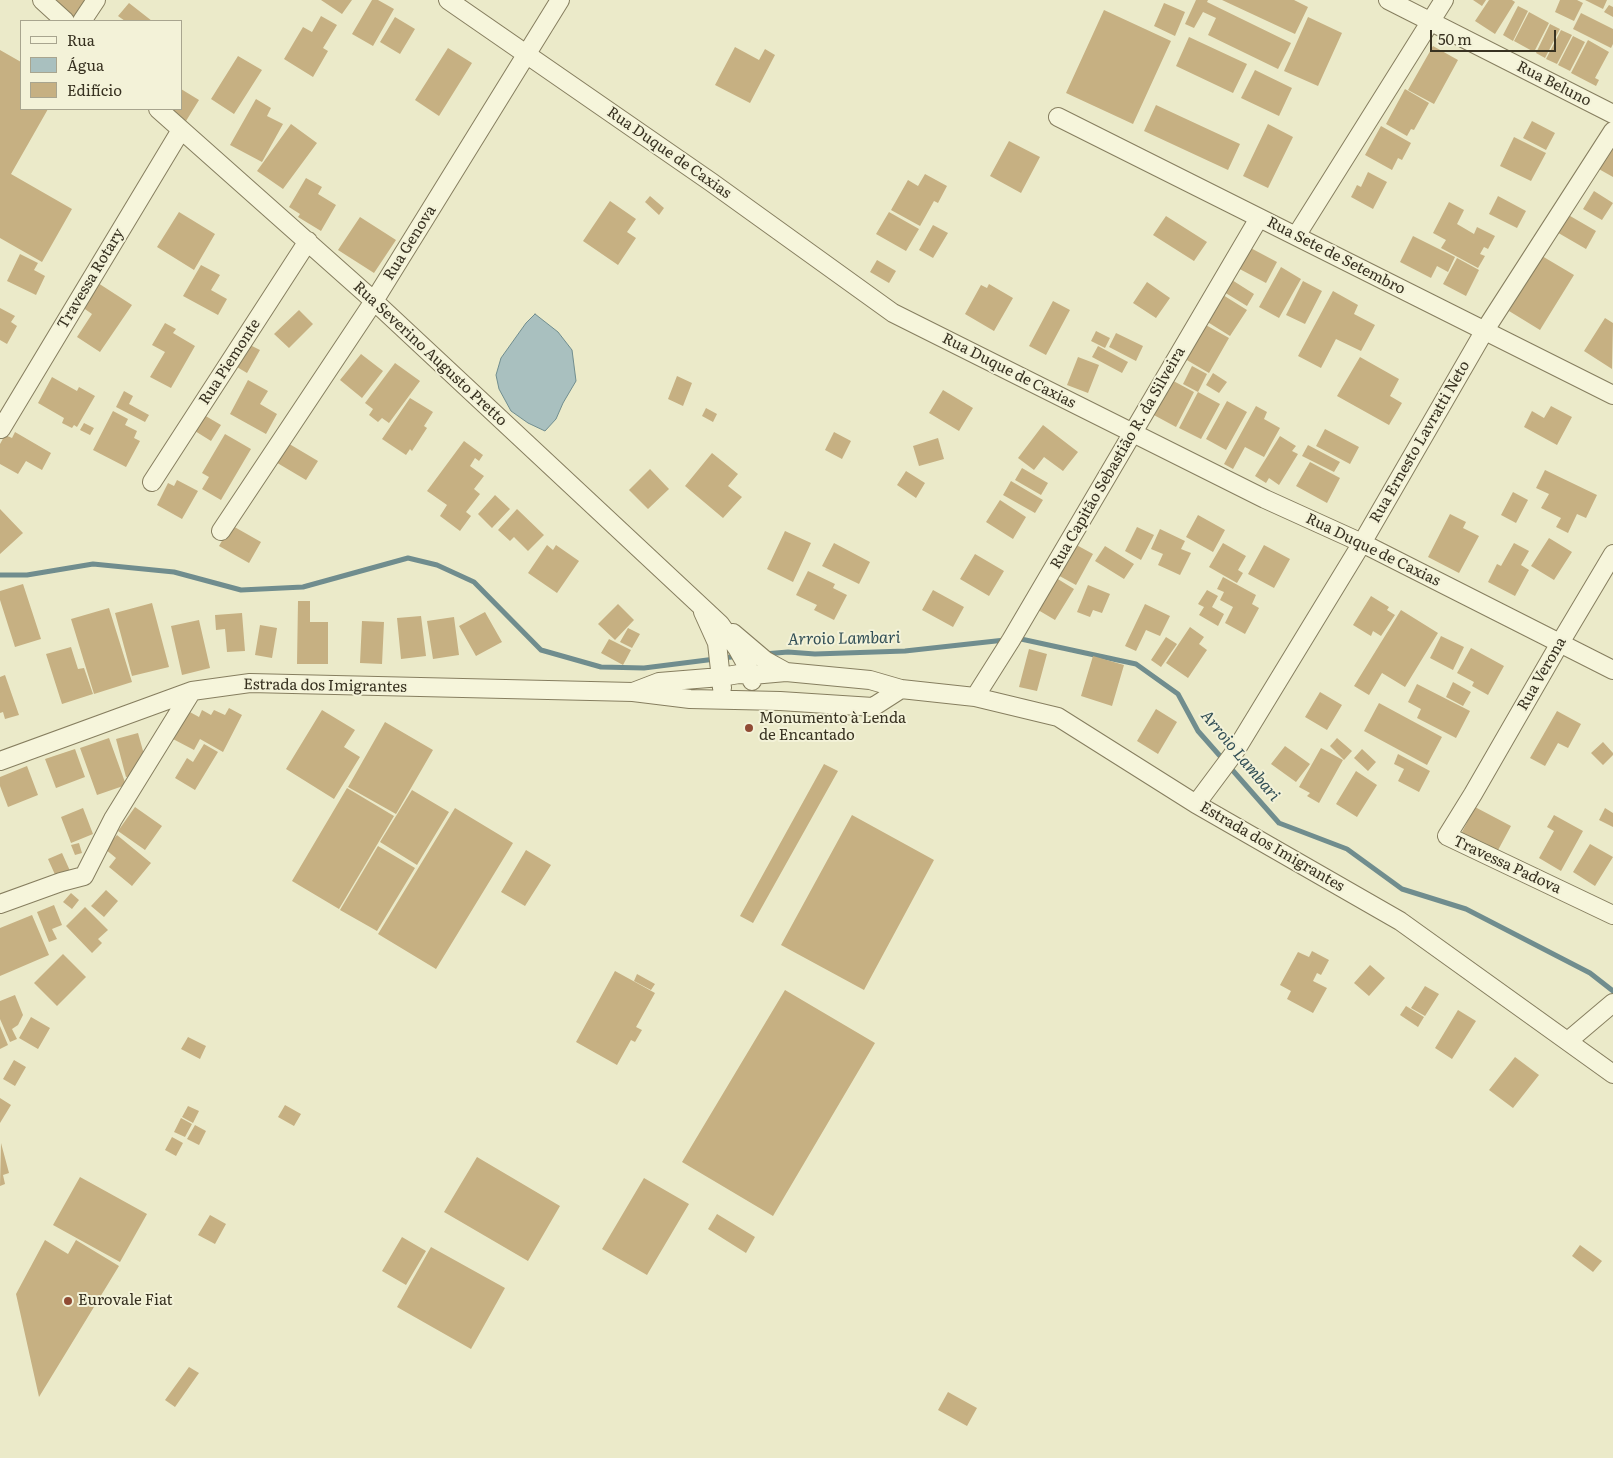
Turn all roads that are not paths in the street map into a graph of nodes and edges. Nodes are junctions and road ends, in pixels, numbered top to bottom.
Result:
1 (42, 0) edge
2 (96, 0) edge
3 (448, 0) edge
4 (560, 0) edge
5 (1388, 0) edge
6 (1444, 0) edge
7 (64, 20) edge
8 (83, 20) edge
9 (1431, 22) junction
10 (526, 55) junction
11 (159, 110) edge
12 (1613, 114) edge
13 (1058, 117) dead end
14 (181, 130) junction
15 (1613, 131) edge
16 (1259, 218) junction
17 (1296, 236) junction
18 (308, 241) junction
19 (374, 301) junction
20 (1484, 330) junction
21 (1613, 395) edge
22 (1, 428) edge
23 (1132, 432) junction
24 (152, 482) dead end
25 (221, 531) dead end
26 (1362, 543) junction
27 (1613, 554) edge
28 (698, 603) junction
29 (1560, 643) junction
30 (741, 644) junction
31 (1613, 670) edge
32 (750, 672) junction
33 (786, 672) junction
34 (721, 673) junction
35 (901, 689) junction
36 (192, 691) junction
37 (633, 692) junction
38 (975, 697) junction
39 (724, 699) junction
40 (750, 699) junction
41 (0, 760) edge
42 (1473, 794) joint
43 (1196, 804) junction
44 (0, 904) edge
45 (1613, 915) edge
46 (1613, 1003) edge
47 (1568, 1042) junction
48 (1613, 1074) edge

1 - 7 street
2 - 8 street
3 - 10 street, Rua Duque de Caxias
4 - 10 street, Rua Genova
5 - 9 street, Rua Beluno
6 - 9 street
9 - 12 street, Rua Beluno
9 - 17 street
10 - 19 street, Rua Genova
10 - 23 street, Rua Duque de Caxias
11 - 14 street, Rua Severino Augusto Pretto
13 - 16 street, Rua Sete de Setembro
14 - 18 street, Rua Severino Augusto Pretto
14 - 22 street, Travessa Rotary
15 - 20 street, Rua Ernesto Lavratti Neto
16 - 17 street, Rua Sete de Setembro
16 - 23 street, Rua Capitão Sebastião R. da Silveira
17 - 20 street, Rua Sete de Setembro
18 - 19 street, Rua Severino Augusto Pretto
18 - 24 street, Rua Piemonte
19 - 25 street, Rua Genova
19 - 28 street, Rua Severino Augusto Pretto
20 - 21 street, Rua Sete de Setembro
20 - 26 street, Rua Ernesto Lavratti Neto
23 - 26 street, Rua Duque de Caxias
23 - 38 street, Rua Capitão Sebastião R. da Silveira
26 - 29 street, Rua Duque de Caxias
26 - 43 street, Rua Ernesto Lavratti Neto
27 - 29 street, Rua Verona
28 - 30 street, Rua Severino Augusto Pretto
28 - 34 street, Rua Severino Augusto Pretto
29 - 31 street, Rua Duque de Caxias
29 - 42 street, Rua Verona
30 - 32 street
30 - 33 street
32 - 33 street, Estrada dos Imigrantes
32 - 34 street, Estrada dos Imigrantes
32 - 40 street
33 - 35 street, Estrada dos Imigrantes
34 - 37 street, Estrada dos Imigrantes
34 - 39 street, Rua Severino Augusto Pretto
35 - 38 street, Estrada dos Imigrantes
35 - 40 street, Estrada dos Imigrantes
36 - 37 street, Estrada dos Imigrantes
36 - 41 street, Estrada dos Imigrantes
36 - 44 street
37 - 39 street, Estrada dos Imigrantes
38 - 43 street, Estrada dos Imigrantes
39 - 40 street, Estrada dos Imigrantes
42 - 45 street, Travessa Padova
43 - 47 street, Estrada dos Imigrantes
46 - 47 street
47 - 48 street, Estrada dos Imigrantes

